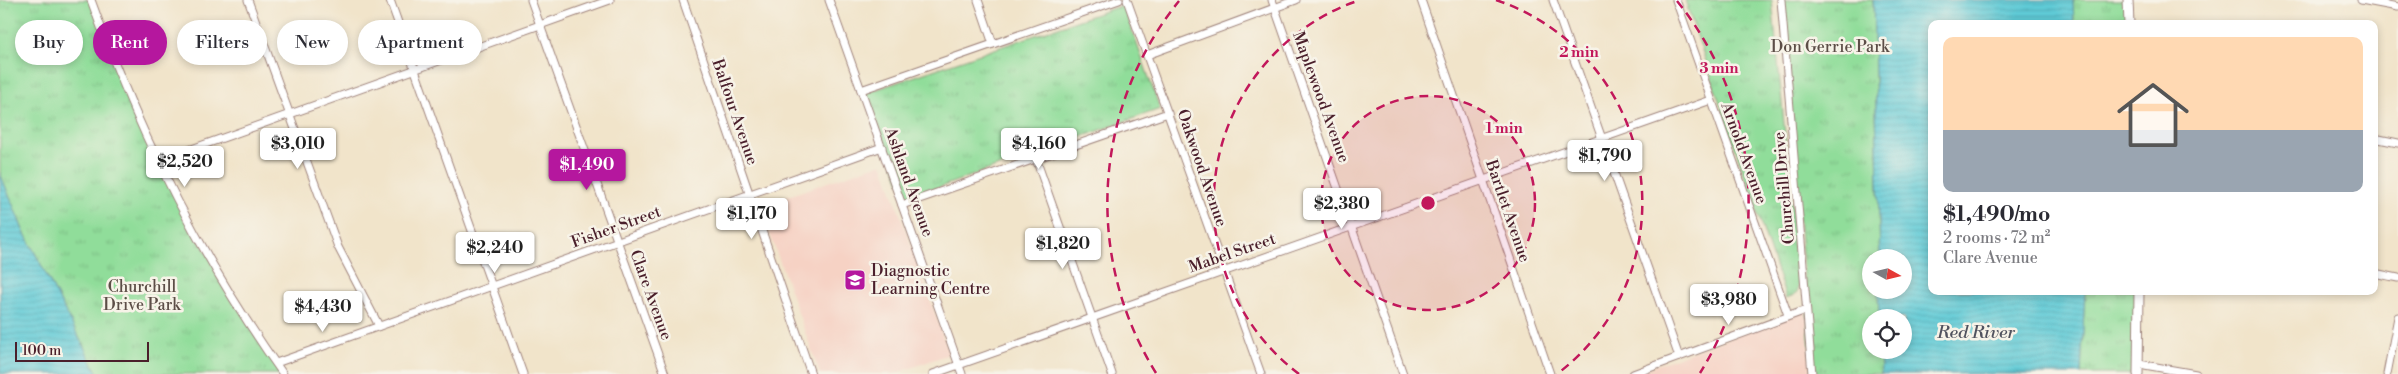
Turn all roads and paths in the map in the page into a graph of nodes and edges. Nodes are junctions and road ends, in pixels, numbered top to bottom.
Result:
1 (91, 0) edge
2 (248, 0) edge
3 (390, 0) edge
4 (531, 0) edge
5 (610, 0) edge
6 (682, 0) edge
7 (830, 0) edge
8 (978, 0) edge
9 (1119, 0) edge
10 (1127, 0) edge
11 (1296, 0) edge
12 (1421, 0) edge
13 (1553, 0) edge
14 (1676, 0) edge
15 (1781, 0) edge
16 (2128, 0) edge
17 (2360, 0) edge
18 (1273, 4) edge
19 (2398, 7) edge
20 (2129, 20) edge
21 (540, 25) junction
22 (993, 44) junction
23 (1147, 55) junction
24 (414, 70) junction
25 (861, 90) junction
26 (1711, 100) junction
27 (1168, 113) junction
28 (289, 114) junction
29 (1601, 139) junction
30 (2378, 139) edge
31 (2398, 143) edge
32 (882, 147) junction
33 (1036, 160) junction
34 (158, 161) junction
35 (1483, 180) junction
36 (748, 194) junction
37 (902, 206) junction
38 (1352, 225) junction
39 (617, 242) junction
40 (1223, 271) junction
41 (2378, 274) edge
42 (2398, 278) edge
43 (492, 287) junction
44 (2140, 295) edge
45 (1806, 310) junction
46 (1788, 315) junction
47 (2398, 317) edge
48 (1092, 318) junction
49 (379, 326) junction
50 (1679, 357) junction
51 (276, 363) junction
52 (2139, 364) junction
53 (958, 365) junction
54 (283, 374) edge
55 (523, 374) edge
56 (665, 374) edge
57 (811, 374) edge
58 (933, 374) edge
59 (962, 374) edge
60 (1112, 374) edge
61 (1261, 374) edge
62 (1403, 374) edge
63 (1550, 374) edge
64 (1633, 374) edge
65 (1812, 374) edge
66 (2138, 374) edge
67 (2196, 374) edge
68 (2387, 374) edge

1 - 34 street
2 - 28 street
3 - 24 street
4 - 21 street, Clare Avenue
5 - 21 street
6 - 36 street, Balfour Avenue
7 - 25 street, Ashland Avenue
8 - 22 street
9 - 22 street
10 - 23 street, Oakwood Avenue
11 - 18 street
12 - 35 street, Bartlet Avenue
13 - 29 street
14 - 26 street, Arnold Avenue
15 - 45 street, Churchill Drive
16 - 20 street
17 - 19 street
18 - 23 street
18 - 38 street, Maplewood Avenue
21 - 24 street
21 - 39 street, Clare Avenue
22 - 25 street
23 - 27 street, Oakwood Avenue
24 - 28 street
24 - 43 street
25 - 32 street, Ashland Avenue
26 - 29 street, Mabel Street
26 - 46 street, Arnold Avenue
27 - 33 street
27 - 40 street, Oakwood Avenue
28 - 34 street
28 - 49 street
29 - 35 street, Mabel Street
29 - 50 street
30 - 31 street
32 - 36 street, Fisher Street
32 - 37 street, Ashland Avenue
33 - 37 street
33 - 48 street
34 - 51 street
35 - 38 street, Mabel Street
35 - 63 street, Bartlet Avenue
36 - 39 street, Fisher Street
36 - 57 street, Balfour Avenue
37 - 53 street, Ashland Avenue
38 - 40 street, Mabel Street
38 - 62 street, Maplewood Avenue
39 - 43 street, Fisher Street
39 - 56 street, Clare Avenue
40 - 48 street, Mabel Street
40 - 61 street, Oakwood Avenue
41 - 42 street
43 - 49 street, Fisher Street
43 - 55 street
44 - 52 street
45 - 46 street
45 - 65 street, Churchill Drive
46 - 50 street
47 - 68 street
48 - 53 street, Mabel Street
48 - 60 street
49 - 51 street, Fisher Street
50 - 64 street
51 - 54 street
52 - 66 street
52 - 67 street
53 - 58 street, Mabel Street
53 - 59 street, Ashland Avenue

